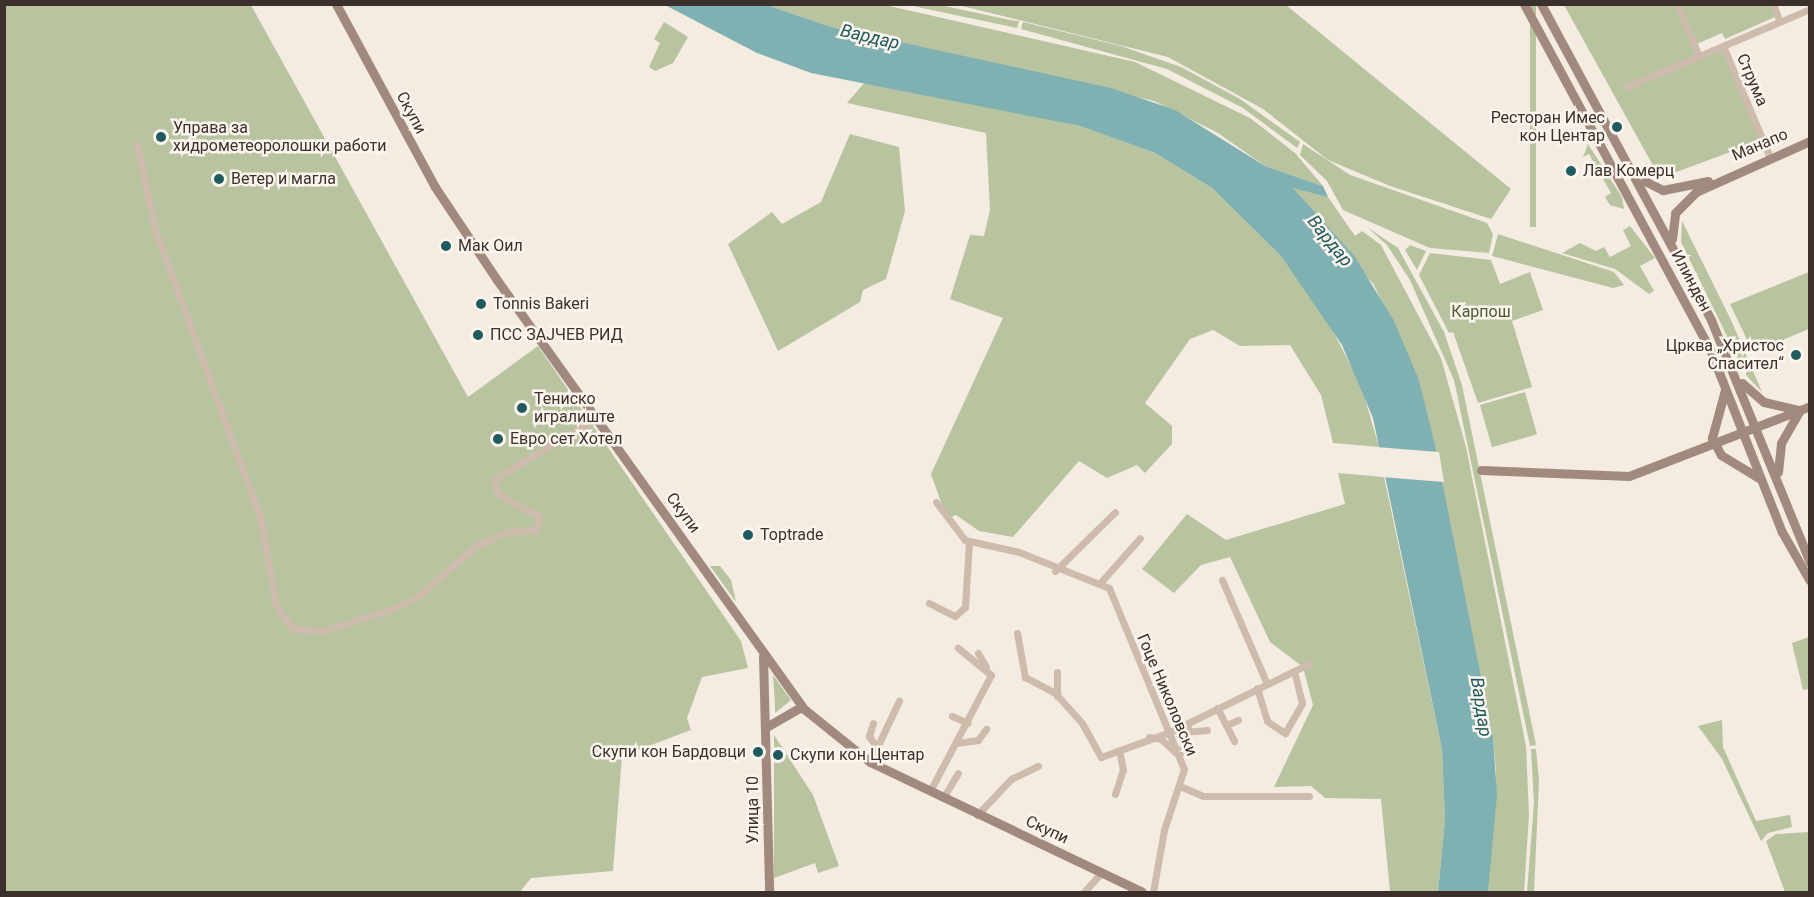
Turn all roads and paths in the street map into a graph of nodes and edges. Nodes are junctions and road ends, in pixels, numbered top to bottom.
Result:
1 (336, 4) edge
2 (1524, 4) edge
3 (1541, 4) edge
4 (1677, 4) edge
5 (1773, 4) edge
6 (1809, 9) edge
7 (1780, 22) junction
8 (1723, 46) junction
9 (1699, 56) junction
10 (1626, 87) dead end
11 (1809, 141) edge
12 (137, 144) dead end
13 (1770, 157) junction
14 (1634, 174) junction
15 (1722, 177) junction
16 (1674, 248) junction
17 (1738, 380) junction
18 (1726, 387) junction
19 (1805, 408) edge
20 (596, 419) junction
21 (1758, 427) junction
22 (1743, 432) junction
23 (1715, 444) junction
24 (1481, 470) dead end
25 (1762, 482) junction
26 (1780, 483) junction
27 (936, 502) dead end
28 (1115, 512) dead end
29 (1140, 538) dead end
30 (969, 542) junction
31 (1809, 563) edge
32 (1055, 571) junction
33 (1222, 580) dead end
34 (1809, 581) edge
35 (1100, 583) junction
36 (929, 603) dead end
37 (1017, 633) dead end
38 (958, 648) dead end
39 (762, 653) junction
40 (978, 653) dead end
41 (1310, 663) dead end
42 (988, 669) junction
43 (1294, 671) junction
44 (1057, 672) dead end
45 (1267, 684) junction
46 (1257, 688) junction
47 (1057, 696) junction
48 (899, 700) dead end
49 (802, 706) junction
50 (1218, 708) junction
51 (952, 716) dead end
52 (1238, 720) dead end
53 (873, 723) dead end
54 (968, 723) junction
55 (1189, 723) junction
56 (1226, 725) junction
57 (768, 726) junction
58 (986, 729) dead end
59 (1208, 730) dead end
60 (1170, 732) junction
61 (1184, 732) junction
62 (1146, 738) junction
63 (1234, 741) dead end
64 (957, 743) junction
65 (877, 748) junction
66 (1119, 750) junction
67 (1182, 761) junction
68 (870, 762) junction
69 (1038, 766) dead end
70 (958, 773) dead end
71 (1182, 787) junction
72 (930, 791) junction
73 (1114, 794) dead end
74 (1309, 795) dead end
75 (943, 798) junction
76 (977, 815) junction
77 (1105, 873) junction
78 (769, 892) edge
79 (1084, 892) edge
80 (1127, 892) edge
81 (1142, 892) edge
82 (1153, 892) edge

1 - 20 street, Скупи
2 - 18 street, Илинден
3 - 14 street, Илинден
4 - 9 street
5 - 7 street
6 - 7 street, Струма
7 - 8 street, Струма
8 - 9 street, Струма
8 - 13 street, Струма
9 - 10 street, Струма
11 - 13 street, Манапо
12 - 20 street
13 - 15 street, Манапо
14 - 15 street, Манапо
14 - 16 street, Илинден
15 - 16 street, Манапо
16 - 17 street, Илинден
17 - 19 street
17 - 21 street, Илинден
18 - 22 street, Илинден
18 - 23 street
19 - 21 street
19 - 26 street
20 - 39 street, Скупи
21 - 22 street
21 - 26 street, Илинден
22 - 23 street
22 - 25 street, Илинден
23 - 24 street
23 - 25 street
25 - 34 street, Илинден
26 - 31 street, Илинден
27 - 30 street
28 - 32 street
29 - 35 street
30 - 32 street
30 - 36 street
32 - 35 street
33 - 45 street
35 - 60 street, Гоце Николовски
37 - 47 street
38 - 42 street
39 - 49 street, Скупи
39 - 57 street, Улица 10
40 - 42 street
41 - 43 street
42 - 54 street
43 - 45 street
43 - 46 street
44 - 47 street
45 - 46 street
46 - 50 street
47 - 66 street
48 - 65 street
49 - 57 street
49 - 68 street, Скупи
50 - 55 street
50 - 56 street
51 - 54 street
52 - 56 street
53 - 65 street
54 - 64 street
55 - 60 street
55 - 61 street
56 - 63 street
57 - 78 street, Улица 10
58 - 64 street
59 - 61 street
60 - 62 street
60 - 67 street, Гоце Николовски
61 - 67 street
62 - 66 street
62 - 67 street
64 - 72 street
65 - 68 street
66 - 73 street
67 - 71 street, Гоце Николовски
68 - 72 street, Скупи
69 - 76 street
70 - 75 street
71 - 74 street
71 - 82 street, Гоце Николовски
72 - 75 street, Скупи
75 - 76 street, Скупи
76 - 77 street, Скупи
77 - 79 street
77 - 80 street
77 - 81 street, Скупи

